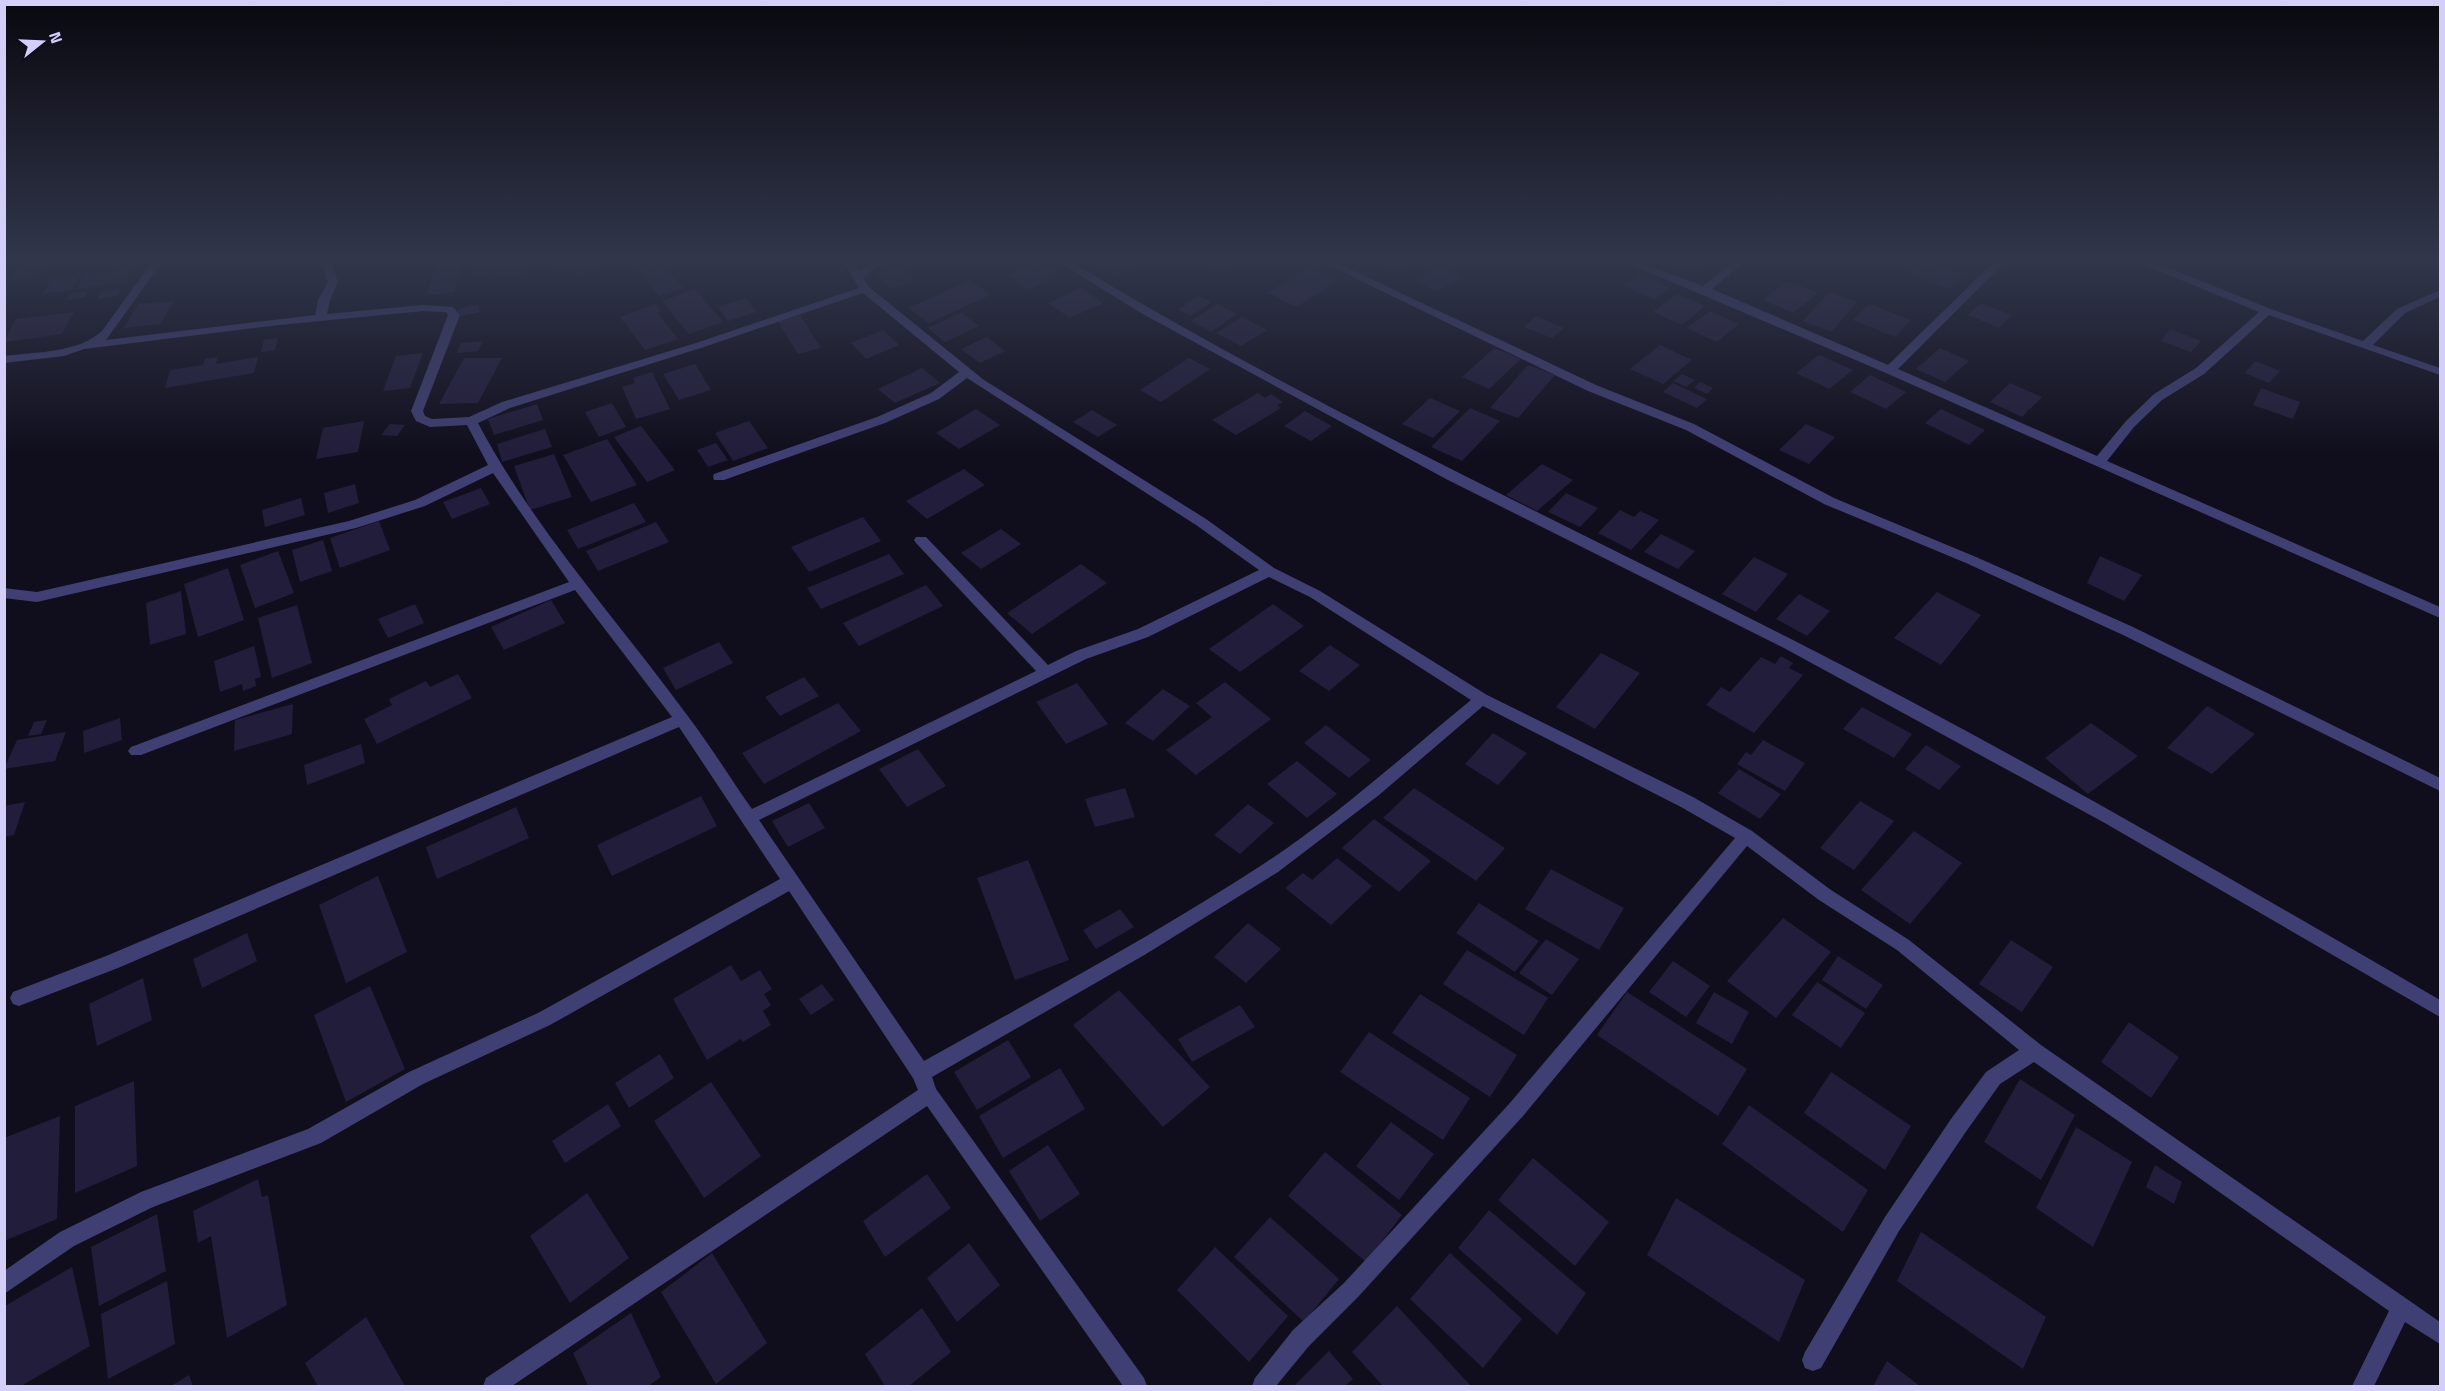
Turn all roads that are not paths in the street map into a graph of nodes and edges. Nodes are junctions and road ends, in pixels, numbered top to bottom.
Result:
1 (110, 327) edge
2 (245, 327) edge
3 (449, 327) edge
4 (753, 327) edge
5 (912, 327) edge
6 (1175, 327) edge
7 (1465, 327) edge
8 (1790, 327) edge
9 (1933, 327) edge
10 (2249, 327) edge
11 (2312, 327) edge
12 (2385, 327) edge
13 (85, 346) junction
14 (2365, 346) junction
15 (4, 360) edge
16 (1890, 370) junction
17 (967, 372) junction
18 (2440, 372) edge
19 (471, 421) junction
20 (2099, 462) junction
21 (495, 468) junction
22 (719, 477) dead end
23 (921, 540) dead end
24 (1269, 571) junction
25 (578, 584) junction
26 (4, 593) edge
27 (2440, 613) edge
28 (1046, 672) junction
29 (1482, 699) junction
30 (682, 719) junction
31 (136, 751) dead end
32 (2440, 785) edge
33 (748, 818) junction
34 (1746, 836) junction
35 (791, 881) junction
36 (19, 998) dead end
37 (2440, 1009) edge
38 (2034, 1051) junction
39 (921, 1073) junction
40 (929, 1094) junction
41 (4, 1284) edge
42 (2401, 1308) junction
43 (2440, 1334) edge
44 (1813, 1360) dead end
45 (494, 1386) edge
46 (1136, 1386) edge
47 (1263, 1386) edge
48 (2363, 1386) edge

1 - 13 street
2 - 13 street
3 - 19 street
4 - 19 street
5 - 17 street
6 - 37 street
7 - 32 street
8 - 16 street
9 - 16 street
10 - 20 street
11 - 14 street
12 - 14 street
13 - 15 street
14 - 18 street
16 - 20 street
17 - 22 street
17 - 24 street
19 - 21 street
20 - 27 street
21 - 25 street
21 - 26 street
23 - 28 street
24 - 28 street
24 - 29 street
25 - 30 street
25 - 31 street
28 - 33 street
29 - 34 street
29 - 39 street
30 - 33 street
30 - 36 street
33 - 35 street
34 - 38 street
34 - 47 street
35 - 39 street
35 - 41 street
38 - 42 street
38 - 44 street
39 - 40 street
40 - 45 street
40 - 46 street
42 - 43 street
42 - 48 street

